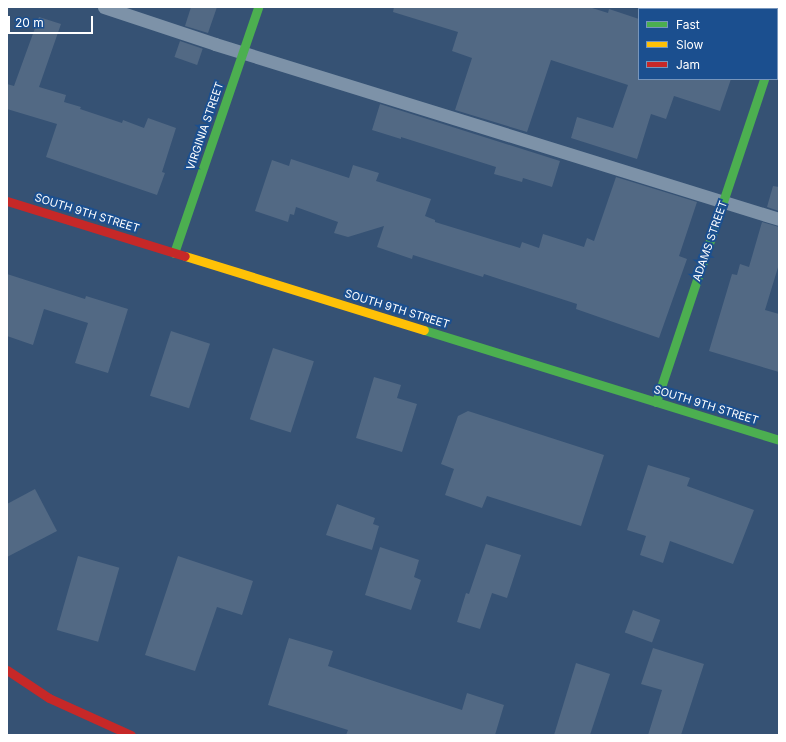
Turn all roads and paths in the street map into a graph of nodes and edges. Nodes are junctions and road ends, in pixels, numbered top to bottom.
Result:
1 (104, 7) edge
2 (258, 7) edge
3 (242, 52) junction
4 (764, 80) edge
5 (7, 201) edge
6 (723, 202) junction
7 (779, 219) edge
8 (174, 253) junction
9 (656, 402) junction
10 (779, 440) edge
11 (7, 670) edge
12 (131, 735) edge

1 - 3 lane
2 - 3 street, VIRGINIA STREET
3 - 6 lane
3 - 8 street, VIRGINIA STREET
4 - 6 street, ADAMS STREET
5 - 8 street, SOUTH 9TH STREET
6 - 7 lane
6 - 9 street, ADAMS STREET
8 - 9 street, SOUTH 9TH STREET
9 - 10 street, SOUTH 9TH STREET
11 - 12 street

